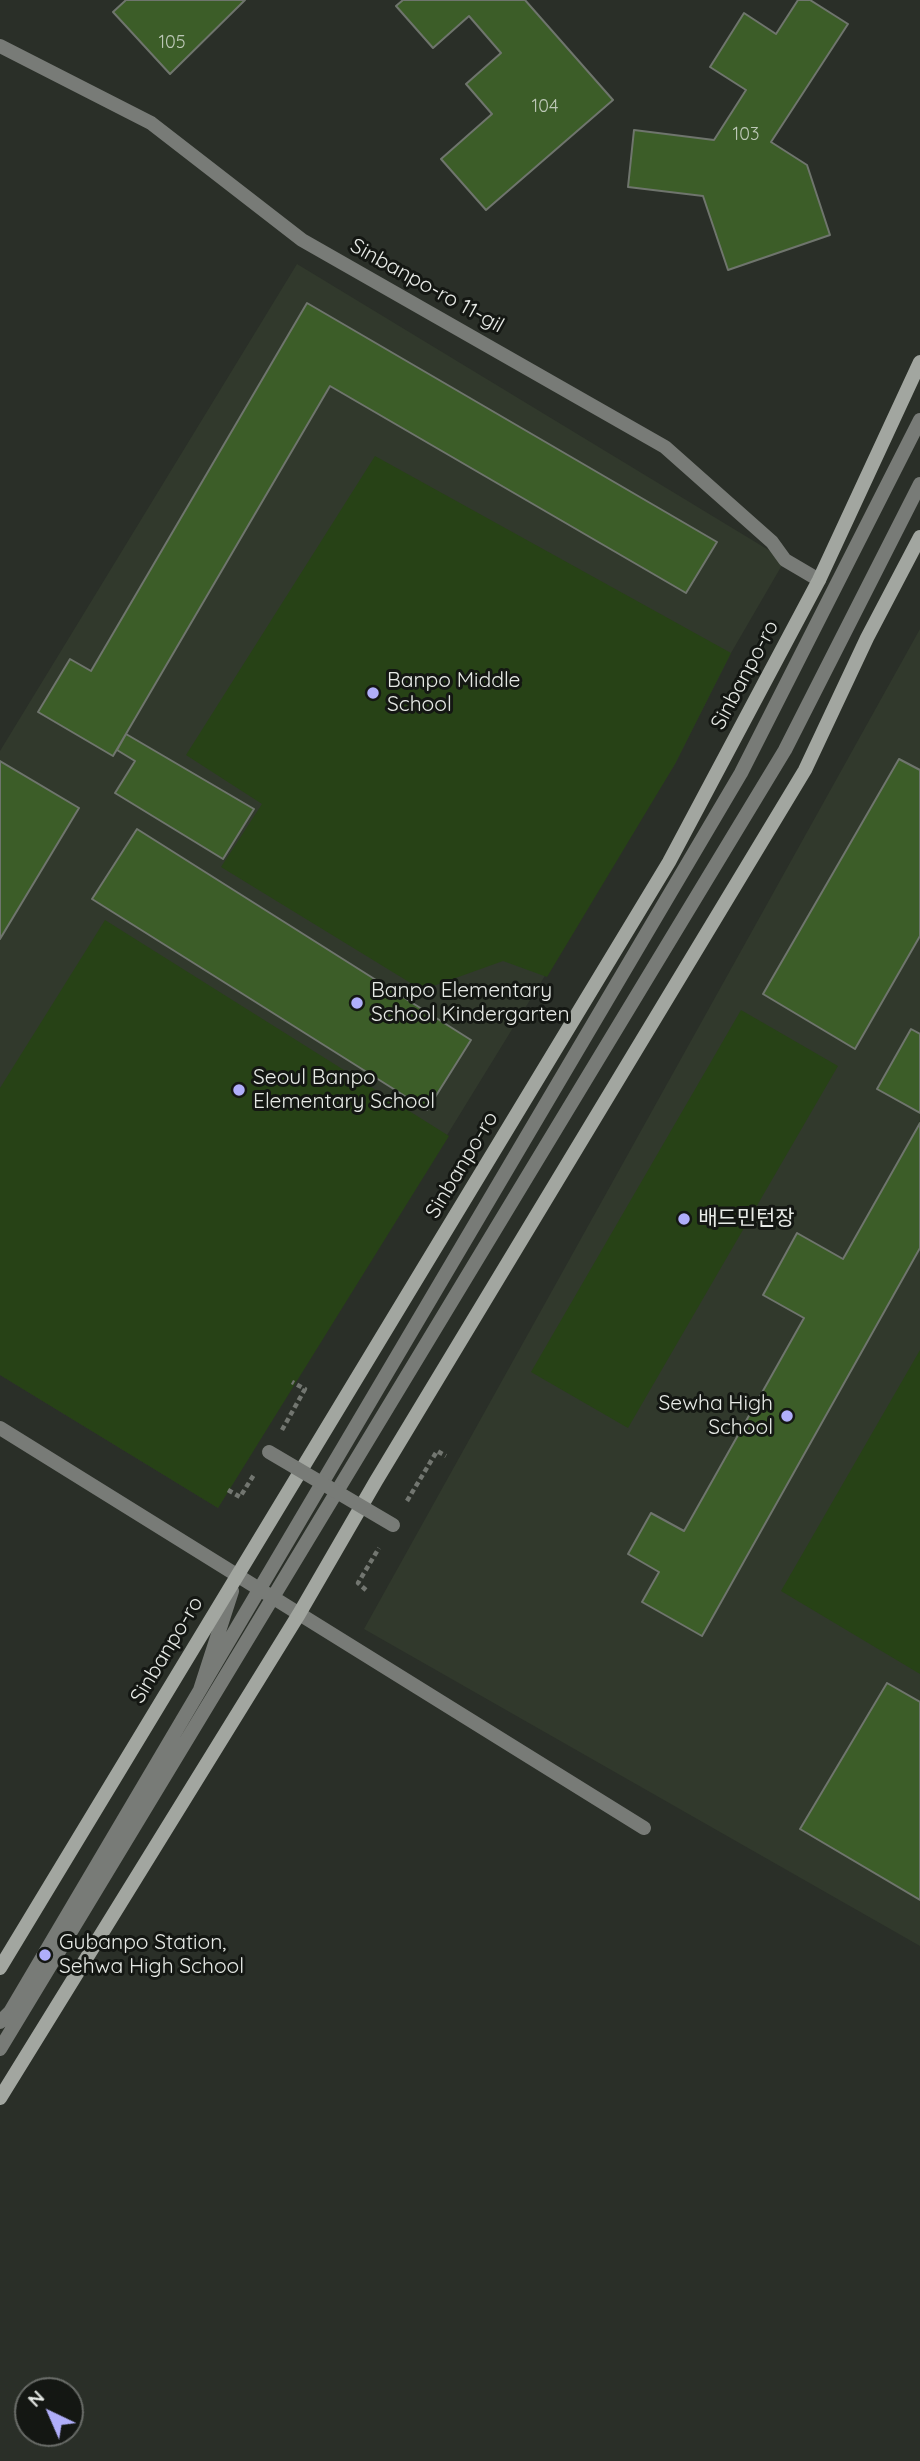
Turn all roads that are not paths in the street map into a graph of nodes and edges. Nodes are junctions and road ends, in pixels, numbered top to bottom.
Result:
1 (0, 46) edge
2 (920, 362) edge
3 (920, 419) edge
4 (920, 484) edge
5 (920, 537) edge
6 (819, 580) junction
7 (0, 1428) edge
8 (269, 1452) road end
9 (393, 1525) road end
10 (236, 1576) junction
11 (258, 1590) junction
12 (273, 1598) junction
13 (299, 1614) junction
14 (200, 1689) junction
15 (644, 1828) dead end
16 (0, 1968) edge
17 (3, 2020) edge
18 (0, 2049) edge
19 (0, 2098) edge

1 - 6 street, Sinbanpo-ro 11-gil
2 - 6 main road, Sinbanpo-ro
3 - 11 street
4 - 12 street
5 - 13 main road
6 - 10 main road, Sinbanpo-ro
7 - 10 street
8 - 9 street, bridge
10 - 11 street
10 - 14 street
10 - 16 main road, Sinbanpo-ro
11 - 12 street
11 - 14 street
12 - 13 street
12 - 18 street
13 - 15 street
13 - 19 main road
14 - 17 street

